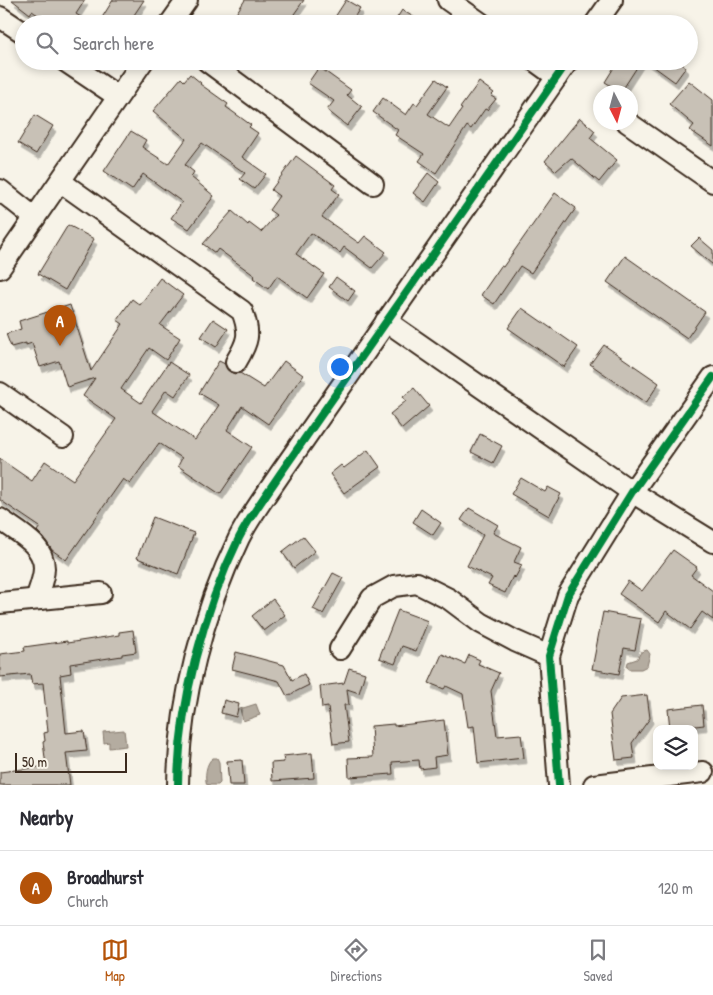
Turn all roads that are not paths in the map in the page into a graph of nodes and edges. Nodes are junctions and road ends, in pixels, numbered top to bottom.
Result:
1 (187, 0) edge
2 (448, 0) edge
3 (612, 0) edge
4 (176, 15) edge
5 (469, 15) edge
6 (601, 15) edge
7 (0, 17) edge
8 (15, 27) edge
9 (79, 70) edge
10 (136, 70) edge
11 (218, 70) edge
12 (561, 70) edge
13 (117, 96) junction
14 (638, 130) edge
15 (61, 182) junction
16 (713, 182) edge
17 (373, 184) dead end
18 (0, 190) edge
19 (35, 218) junction
20 (0, 268) edge
21 (386, 321) junction
22 (236, 362) dead end
23 (713, 377) edge
24 (0, 393) edge
25 (63, 437) dead end
26 (632, 492) junction
27 (0, 519) edge
28 (713, 542) edge
29 (101, 593) dead end
30 (36, 600) junction
31 (0, 603) edge
32 (340, 649) dead end
33 (549, 656) junction
34 (703, 772) dead end
35 (178, 785) edge
36 (559, 785) edge
37 (594, 785) edge

1 - 4 street
2 - 5 street
3 - 6 street
7 - 8 street
9 - 13 street
10 - 13 street
11 - 17 street
12 - 21 street
13 - 15 street
14 - 16 street
15 - 19 street
15 - 22 street
18 - 19 street
19 - 20 street
21 - 26 street
21 - 35 street
23 - 26 street
24 - 25 street
26 - 28 street
26 - 33 street
27 - 30 street
29 - 30 street
30 - 31 street
32 - 33 street
33 - 36 street
34 - 37 street

